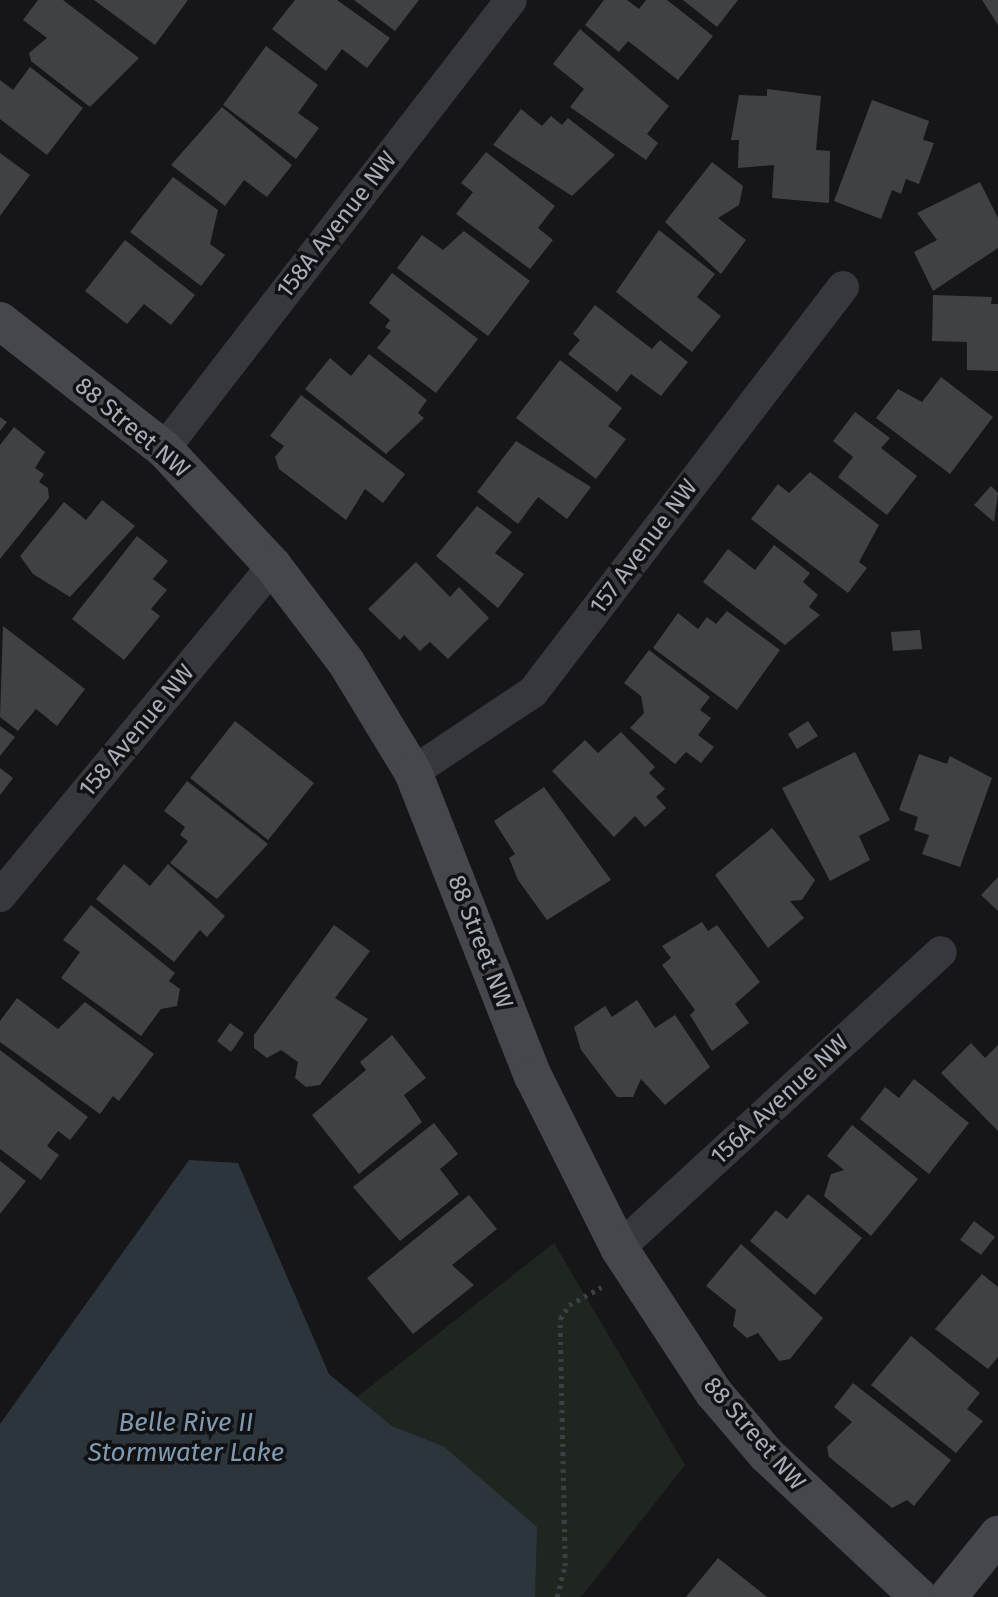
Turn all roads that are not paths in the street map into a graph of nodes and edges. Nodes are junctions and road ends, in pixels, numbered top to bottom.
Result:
1 (511, 0) edge
2 (843, 287) dead end
3 (0, 321) edge
4 (163, 449) junction
5 (273, 566) junction
6 (413, 772) junction
7 (0, 896) edge
8 (941, 952) dead end
9 (625, 1259) junction
10 (998, 1535) edge
11 (919, 1597) edge
12 (948, 1597) edge

1 - 4 street, 158A Avenue NW
2 - 6 street, 157 Avenue NW
3 - 4 street, 88 Street NW
4 - 5 street, 88 Street NW
5 - 6 street, 88 Street NW
5 - 7 street, 158 Avenue NW
6 - 9 street, 88 Street NW
8 - 9 street, 156A Avenue NW
9 - 11 street, 88 Street NW
10 - 12 street

